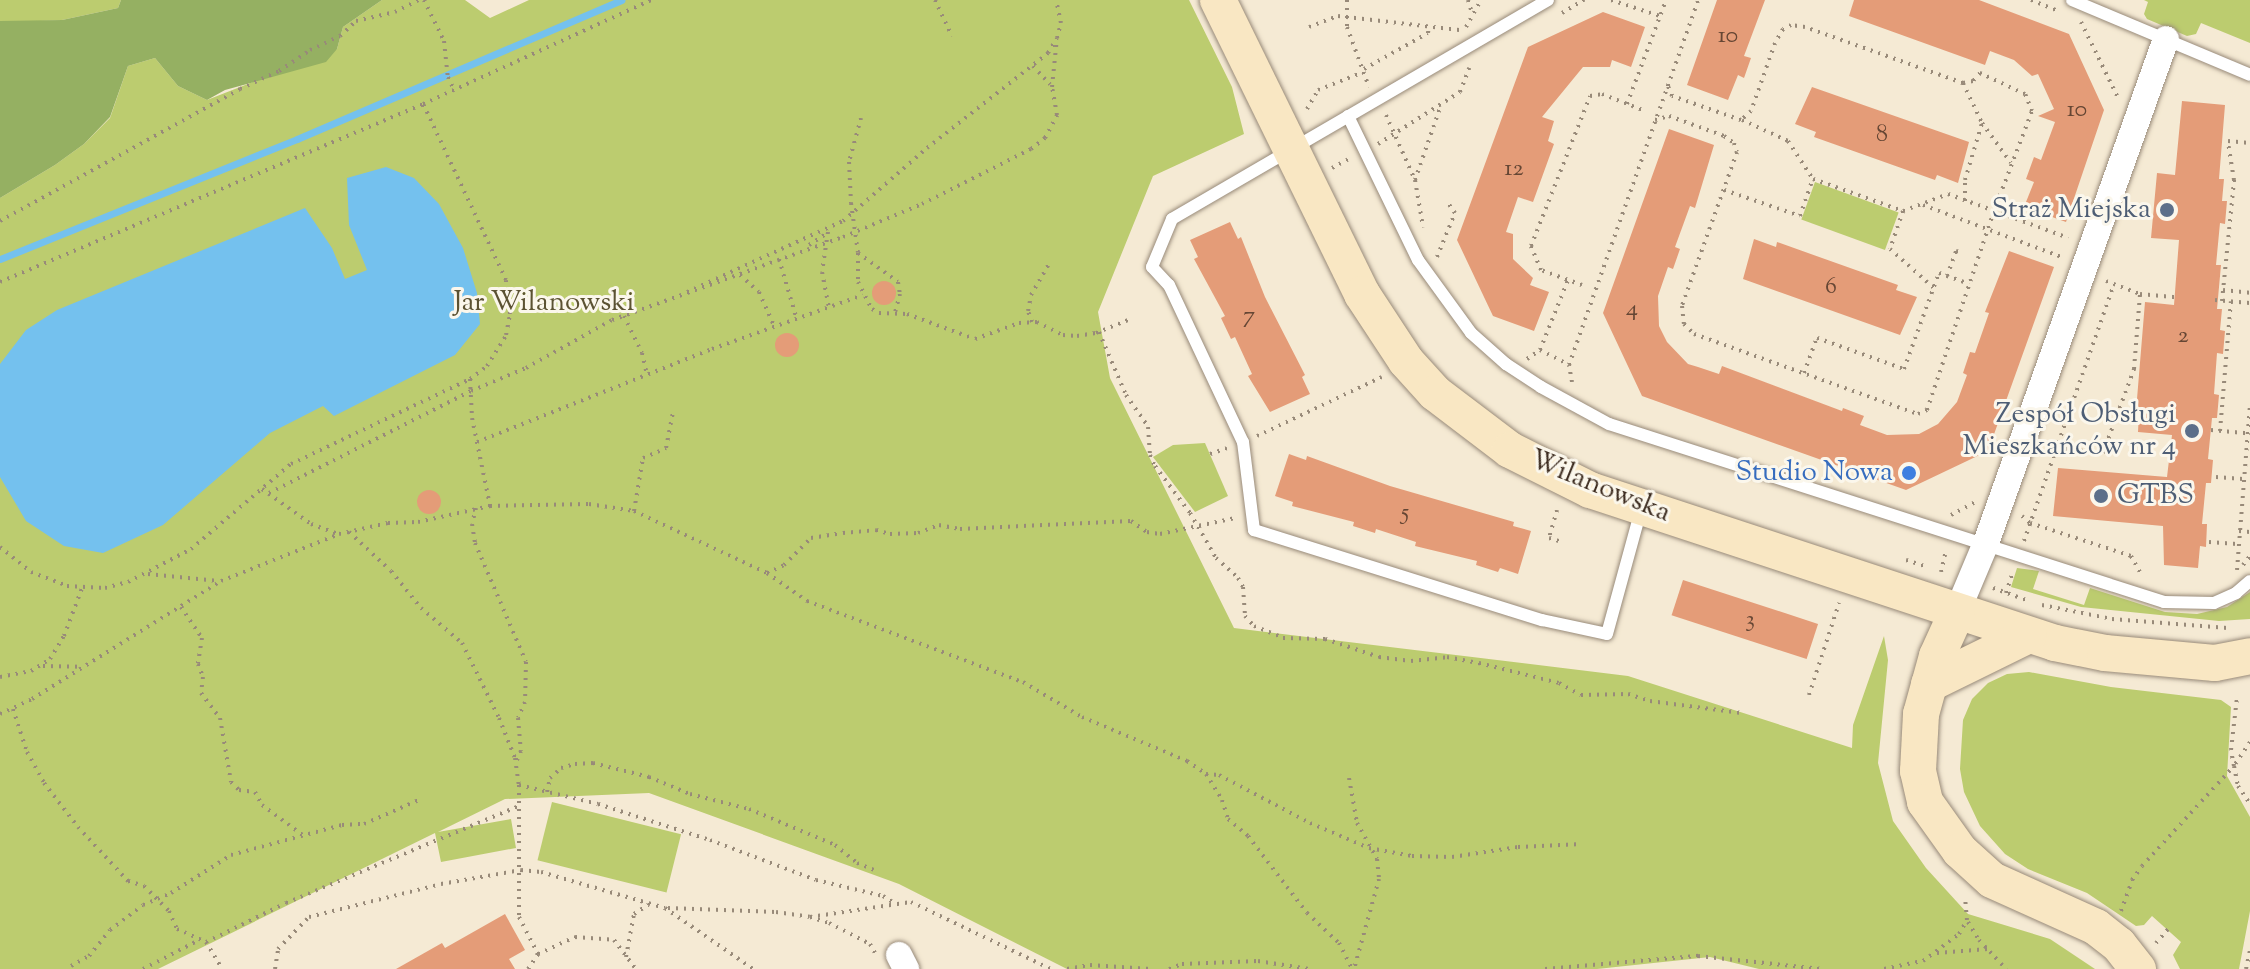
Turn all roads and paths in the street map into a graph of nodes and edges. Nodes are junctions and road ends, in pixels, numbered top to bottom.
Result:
1 (422, 0) edge
2 (651, 0) edge
3 (935, 0) edge
4 (1056, 0) edge
5 (1218, 0) edge
6 (1347, 0) edge
7 (1468, 0) edge
8 (1481, 0) edge
9 (1548, 0) edge
10 (1584, 0) edge
11 (1611, 0) edge
12 (1666, 0) edge
13 (1698, 0) edge
14 (2072, 0) edge
15 (1472, 13) junction
16 (1558, 15) dead end
17 (1660, 16) junction
18 (1345, 17) junction
19 (2080, 20) dead end
20 (1429, 26) junction
21 (1309, 27) dead end
22 (952, 36) dead end
23 (1057, 38) junction
24 (2166, 39) junction
25 (1470, 65) dead end
26 (1033, 66) junction
27 (1364, 69) junction
28 (2250, 75) edge
29 (1963, 83) junction
30 (1668, 86) junction
31 (1052, 87) junction
32 (454, 90) junction
33 (1442, 102) junction
34 (423, 104) junction
35 (1627, 104) junction
36 (1307, 109) dead end
37 (1645, 111) dead end
38 (2125, 113) dead end
39 (1348, 116) junction
40 (861, 118) dead end
41 (1389, 120) dead end
42 (1655, 120) junction
43 (1741, 120) junction
44 (1982, 123) junction
45 (1395, 135) junction
46 (2250, 143) edge
47 (1290, 149) junction
48 (1364, 152) junction
49 (2012, 163) junction
50 (1330, 170) dead end
51 (1813, 179) junction
52 (1415, 180) junction
53 (1724, 190) junction
54 (1965, 201) junction
55 (1448, 203) dead end
56 (1921, 204) junction
57 (1903, 211) junction
58 (1994, 211) junction
59 (852, 214) junction
60 (0, 221) edge
61 (843, 221) junction
62 (1989, 230) junction
63 (855, 231) junction
64 (828, 232) junction
65 (2074, 238) dead end
66 (1425, 239) dead end
67 (825, 242) junction
68 (1430, 249) dead end
69 (799, 251) junction
70 (858, 253) junction
71 (1962, 253) dead end
72 (2064, 258) dead end
73 (779, 259) junction
74 (1436, 259) junction
75 (1050, 262) dead end
76 (1444, 270) dead end
77 (740, 275) junction
78 (1947, 276) junction
79 (2099, 278) dead end
80 (1568, 280) junction
81 (0, 282) edge
82 (1969, 284) junction
83 (2114, 284) junction
84 (1582, 285) dead end
85 (1934, 288) junction
86 (2223, 290) junction
87 (2250, 293) edge
88 (2140, 294) junction
89 (863, 295) junction
90 (679, 296) junction
91 (2176, 297) dead end
92 (2215, 300) dead end
93 (2222, 301) junction
94 (2231, 301) junction
95 (2250, 303) edge
96 (829, 308) junction
97 (895, 313) junction
98 (624, 316) junction
99 (1130, 319) dead end
100 (797, 320) junction
101 (1032, 322) junction
102 (775, 328) junction
103 (1099, 332) junction
104 (1540, 350) junction
105 (1517, 356) dead end
106 (1569, 365) junction
107 (1804, 373) junction
108 (647, 375) junction
109 (1382, 377) dead end
110 (470, 379) junction
111 (1575, 387) dead end
112 (471, 391) junction
113 (2250, 405) edge
114 (673, 411) dead end
115 (2211, 430) dead end
116 (2220, 431) junction
117 (2247, 433) junction
118 (477, 442) junction
119 (1243, 442) junction
120 (2057, 448) junction
121 (1210, 454) dead end
122 (2216, 477) dead end
123 (2243, 479) junction
124 (262, 489) junction
125 (269, 493) junction
126 (1978, 500) dead end
127 (507, 505) junction
128 (490, 506) junction
129 (1642, 507) junction
130 (476, 508) junction
131 (1557, 510) dead end
132 (634, 511) junction
133 (507, 512) dead end
134 (1253, 515) junction
135 (1955, 521) dead end
136 (2030, 523) junction
137 (1197, 525) junction
138 (2239, 531) junction
139 (349, 532) junction
140 (2250, 532) edge
141 (339, 534) junction
142 (1562, 542) dead end
143 (2209, 542) dead end
144 (1986, 543) junction
145 (2237, 544) junction
146 (0, 547) edge
147 (2019, 554) junction
148 (2250, 556) edge
149 (767, 573) junction
150 (145, 574) junction
151 (2144, 580) dead end
152 (221, 581) junction
153 (2250, 581) edge
154 (82, 588) junction
155 (1840, 602) dead end
156 (180, 606) junction
157 (1957, 612) junction
158 (2029, 635) junction
159 (2244, 642) edge
160 (2215, 663) junction
161 (41, 666) junction
162 (83, 667) junction
163 (0, 677) edge
164 (1929, 684) junction
165 (2244, 687) edge
166 (1809, 695) dead end
167 (13, 709) junction
168 (1741, 713) dead end
169 (0, 714) edge
170 (2250, 742) edge
171 (516, 762) junction
172 (2234, 766) junction
173 (1206, 774) junction
174 (1349, 778) dead end
175 (519, 785) junction
176 (547, 792) junction
177 (421, 799) dead end
178 (2250, 804) edge
179 (519, 806) junction
180 (304, 836) junction
181 (1582, 844) dead end
182 (1369, 848) junction
183 (521, 870) junction
184 (874, 870) dead end
185 (1964, 893) dead end
186 (156, 898) junction
187 (896, 904) junction
188 (648, 905) junction
189 (665, 908) junction
190 (810, 917) junction
191 (2119, 918) dead end
192 (1967, 920) junction
193 (199, 940) junction
194 (206, 942) junction
195 (1990, 950) junction
196 (2250, 950) edge
197 (1935, 953) junction
198 (538, 954) junction
199 (626, 957) junction
200 (895, 962) edge
201 (71, 966) dead end
202 (143, 969) edge
203 (222, 969) edge
204 (275, 969) edge
205 (528, 969) edge
206 (636, 969) edge
207 (753, 969) edge
208 (1051, 969) edge
209 (1067, 969) edge
210 (1151, 969) edge
211 (1169, 969) edge
212 (1309, 969) edge
213 (1353, 969) edge
214 (1545, 969) edge
215 (1822, 969) edge
216 (1884, 969) edge
217 (2006, 969) edge
218 (2138, 969) edge
219 (2246, 969) edge

1 - 32 path
1 - 60 path
2 - 32 path
3 - 22 path
4 - 23 path
5 - 47 street, Wilanowska
6 - 18 path
7 - 15 path
8 - 15 path
9 - 39 lane
10 - 16 path
11 - 17 path
12 - 17 path
13 - 30 path
14 - 24 lane
15 - 20 path
17 - 35 path
18 - 20 path
18 - 21 path
18 - 27 path
19 - 38 path
20 - 27 path
23 - 26 path
23 - 31 path
24 - 28 lane
24 - 144 street
25 - 33 path
26 - 31 path
26 - 59 path
27 - 36 path
29 - 43 path
29 - 44 path
29 - 49 path
30 - 42 path
30 - 43 path
31 - 63 path
32 - 34 path
33 - 45 path
33 - 52 path
34 - 81 path
34 - 110 path
35 - 37 path
35 - 80 path
39 - 47 lane
39 - 48 lane
40 - 59 path
41 - 45 path
42 - 53 path
42 - 106 path
43 - 51 path
44 - 49 path
44 - 54 path
45 - 48 path
45 - 52 path
46 - 86 path
47 - 119 lane
47 - 129 street, Wilanowska
48 - 50 path
48 - 144 lane
49 - 58 path
51 - 53 path
51 - 57 path
52 - 66 path
53 - 107 path
54 - 56 path
54 - 58 path
55 - 74 path
56 - 57 path
56 - 62 path
57 - 85 path
58 - 62 path
58 - 65 path
59 - 61 path
59 - 63 path
61 - 64 path
61 - 90 path
62 - 72 path
62 - 82 path
63 - 67 path
63 - 70 path
64 - 67 path
64 - 69 path
67 - 69 path
67 - 96 path
68 - 74 path
69 - 73 path
70 - 89 path
70 - 97 path
71 - 78 path
73 - 77 path
73 - 100 path
74 - 76 path
75 - 101 path
77 - 90 path
77 - 102 path
78 - 82 path
78 - 85 path
79 - 83 path
80 - 84 path
80 - 104 path
82 - 107 path
83 - 88 path
83 - 120 path
85 - 107 path
86 - 87 path
86 - 93 path
88 - 91 path
88 - 120 path
89 - 96 path
89 - 97 path
90 - 98 path
92 - 93 path
93 - 94 path
94 - 95 path
94 - 116 path
96 - 100 path
97 - 101 path
98 - 108 path
98 - 112 path
99 - 103 path
100 - 102 path
101 - 103 path
102 - 108 path
103 - 137 path
104 - 105 path
104 - 106 path
106 - 111 path
108 - 118 path
109 - 119 path
110 - 112 path
110 - 124 path
112 - 118 path
112 - 125 path
113 - 117 path
114 - 132 path
115 - 116 path
116 - 117 path
117 - 123 path
118 - 128 path
119 - 121 path
119 - 134 lane
120 - 136 path
122 - 123 path
123 - 138 path
124 - 125 path
124 - 150 path
125 - 141 path
126 - 135 path
127 - 128 path
127 - 132 path
127 - 133 path
128 - 130 path
129 - 134 lane
129 - 157 street, Wilanowska
130 - 139 path
130 - 171 path
131 - 142 path
132 - 149 path
134 - 137 path
136 - 147 path
136 - 151 path
137 - 149 path
137 - 168 path
138 - 140 path
138 - 145 path
139 - 141 path
139 - 171 path
141 - 152 path
143 - 145 path
144 - 147 lane
144 - 157 street
145 - 148 path
146 - 154 path
147 - 153 lane
147 - 159 path
149 - 173 path
150 - 152 path
150 - 154 path
152 - 156 path
154 - 161 path
155 - 166 path
156 - 162 path
156 - 180 path
157 - 158 street, Wilanowska
157 - 164 street
158 - 160 street, Wilanowska
158 - 164 street
159 - 160 street, Wilanowska
160 - 165 street, Wilanowska
161 - 162 path
161 - 163 path
162 - 167 path
164 - 218 street
165 - 172 path
167 - 169 path
167 - 186 path
170 - 172 path
171 - 175 path
172 - 178 path
172 - 191 path
173 - 182 path
173 - 213 path
174 - 182 path
175 - 176 path
175 - 179 path
176 - 184 path
176 - 187 path
177 - 180 path
179 - 183 path
179 - 194 path
180 - 186 path
181 - 182 path
182 - 213 path
183 - 188 path
183 - 198 path
183 - 204 path
185 - 192 path
186 - 193 path
186 - 201 path
187 - 190 path
187 - 208 path
188 - 189 path
188 - 199 path
189 - 190 path
189 - 207 path
190 - 200 path
192 - 195 path
192 - 197 path
193 - 194 path
193 - 202 path
194 - 203 path
195 - 197 path
195 - 217 path
196 - 219 path
197 - 216 path
198 - 199 path
198 - 205 path
199 - 206 path
209 - 210 path
211 - 212 path
214 - 215 path

